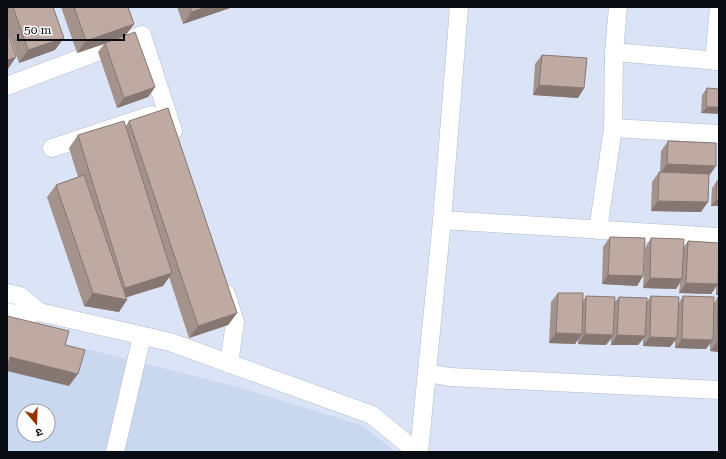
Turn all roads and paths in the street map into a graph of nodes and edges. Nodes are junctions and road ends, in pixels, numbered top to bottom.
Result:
1 (459, 7) edge
2 (618, 7) edge
3 (718, 7) edge
4 (614, 52) junction
5 (717, 61) edge
6 (7, 86) edge
7 (166, 110) junction
8 (613, 128) junction
9 (719, 134) edge
10 (52, 148) dead end
11 (179, 148) edge
12 (442, 220) junction
13 (598, 230) junction
14 (719, 237) edge
15 (220, 276) edge
16 (7, 293) edge
17 (7, 312) edge
18 (38, 312) junction
19 (142, 336) junction
20 (229, 364) junction
21 (427, 373) junction
22 (719, 390) edge
23 (115, 452) edge
24 (418, 452) edge

1 - 12 street
2 - 4 street
3 - 5 street
4 - 5 street
4 - 8 street
6 - 7 street
7 - 10 street
7 - 11 street
8 - 9 street
8 - 13 street
12 - 13 street
12 - 21 street
13 - 14 street
15 - 20 street
16 - 18 street
17 - 18 street
18 - 19 street
19 - 20 street
19 - 23 street
20 - 24 street
21 - 22 street
21 - 24 street

